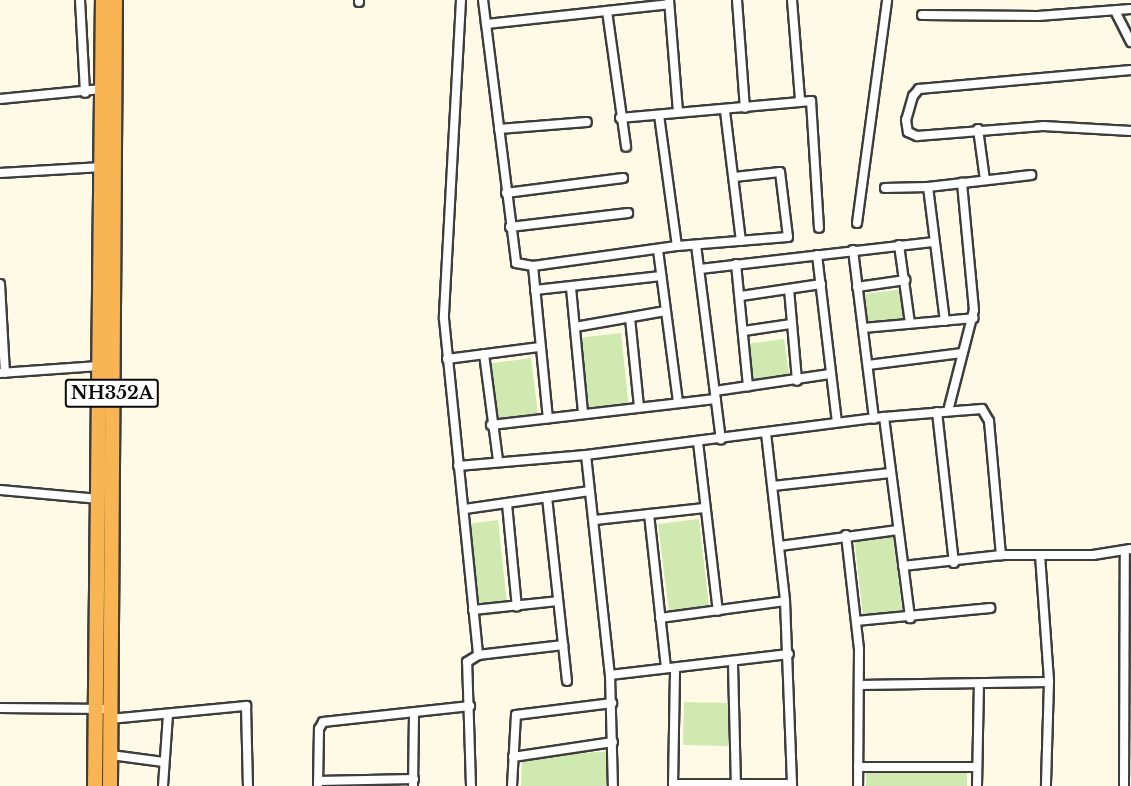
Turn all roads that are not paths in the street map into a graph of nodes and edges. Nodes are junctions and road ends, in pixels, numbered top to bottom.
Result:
1 (80, 0) edge
2 (103, 0) edge
3 (115, 0) edge
4 (461, 0) edge
5 (483, 0) edge
6 (737, 0) edge
7 (792, 0) edge
8 (887, 0) edge
9 (669, 2) edge
10 (1131, 9) edge
11 (608, 11) junction
12 (1115, 11) junction
13 (922, 15) dead end
14 (486, 24) junction
15 (1131, 42) edge
16 (1131, 70) edge
17 (102, 89) junction
18 (85, 93) junction
19 (0, 99) edge
20 (800, 99) junction
21 (745, 108) junction
22 (725, 111) junction
23 (678, 112) junction
24 (658, 115) junction
25 (620, 118) junction
26 (587, 122) dead end
27 (499, 129) junction
28 (978, 129) junction
29 (1131, 131) edge
30 (626, 147) dead end
31 (102, 168) junction
32 (0, 172) edge
33 (1031, 175) dead end
34 (734, 177) junction
35 (623, 178) dead end
36 (985, 180) junction
37 (962, 183) junction
38 (928, 187) junction
39 (885, 188) dead end
40 (506, 194) junction
41 (628, 213) dead end
42 (857, 224) dead end
43 (510, 227) junction
44 (819, 228) dead end
45 (741, 241) junction
46 (934, 242) junction
47 (696, 245) junction
48 (899, 245) junction
49 (677, 246) junction
50 (658, 250) junction
51 (853, 250) junction
52 (817, 255) junction
53 (736, 264) junction
54 (533, 266) junction
55 (700, 269) junction
56 (661, 276) junction
57 (904, 280) junction
58 (0, 284) edge
59 (821, 284) junction
60 (858, 287) junction
61 (571, 288) junction
62 (789, 289) junction
63 (535, 290) junction
64 (741, 296) junction
65 (666, 311) junction
66 (630, 318) junction
67 (974, 318) junction
68 (945, 321) junction
69 (910, 323) junction
70 (791, 324) junction
71 (575, 327) junction
72 (863, 328) junction
73 (744, 331) junction
74 (540, 347) junction
75 (962, 353) junction
76 (484, 354) junction
77 (447, 359) junction
78 (868, 365) junction
79 (99, 366) junction
80 (2, 373) edge
81 (831, 374) junction
82 (797, 381) junction
83 (748, 386) junction
84 (716, 395) junction
85 (678, 402) junction
86 (639, 407) junction
87 (948, 411) junction
88 (583, 412) junction
89 (937, 412) junction
90 (884, 417) junction
91 (548, 418) junction
92 (874, 419) junction
93 (837, 422) junction
94 (491, 425) junction
95 (766, 433) junction
96 (721, 439) junction
97 (698, 442) junction
98 (586, 455) junction
99 (498, 461) junction
100 (458, 466) junction
101 (890, 473) junction
102 (773, 486) junction
103 (0, 490) edge
104 (590, 491) junction
105 (547, 497) junction
106 (98, 499) junction
107 (507, 504) junction
108 (704, 508) junction
109 (465, 509) junction
110 (649, 514) junction
111 (595, 520) junction
112 (898, 530) junction
113 (846, 535) junction
114 (780, 546) junction
115 (1128, 550) edge
116 (1001, 555) junction
117 (1040, 555) junction
118 (954, 562) junction
119 (903, 566) junction
120 (1128, 590) edge
121 (785, 600) junction
122 (558, 601) junction
123 (518, 606) junction
124 (990, 608) dead end
125 (473, 610) junction
126 (718, 611) junction
127 (660, 618) junction
128 (910, 618) junction
129 (856, 621) junction
130 (563, 645) junction
131 (789, 654) junction
132 (478, 655) junction
133 (733, 664) junction
134 (671, 668) junction
135 (610, 675) junction
136 (567, 681) dead end
137 (1049, 682) junction
138 (860, 685) junction
139 (979, 686) junction
140 (612, 703) junction
141 (471, 706) junction
142 (0, 708) edge
143 (105, 712) junction
144 (168, 714) junction
145 (414, 714) junction
146 (613, 741) junction
147 (111, 755) junction
148 (513, 757) junction
149 (164, 762) junction
150 (1128, 762) edge
151 (858, 766) junction
152 (977, 767) junction
153 (318, 783) edge
154 (413, 783) edge
155 (736, 784) junction
156 (673, 785) edge
157 (792, 785) edge
158 (95, 786) edge
159 (111, 786) edge
160 (163, 786) edge
161 (248, 786) edge
162 (471, 786) edge
163 (512, 786) edge
164 (613, 786) edge
165 (858, 786) edge
166 (977, 786) edge
167 (1046, 786) edge
168 (1124, 786) edge

1 - 18 street
2 - 17 highway, NH352A
3 - 143 highway, NH352A
4 - 77 street
5 - 14 street
6 - 21 street
7 - 20 street
8 - 42 street
9 - 11 street
9 - 23 street
10 - 12 street
11 - 14 street
11 - 25 street
12 - 13 street
12 - 15 street
14 - 27 street
16 - 28 street
17 - 18 street
17 - 31 highway, NH352A
18 - 19 street
20 - 21 street
20 - 44 street
21 - 22 street
22 - 23 street
22 - 34 street
23 - 24 street
24 - 25 street
24 - 49 street
25 - 30 street
26 - 27 street
27 - 40 street
28 - 29 street
28 - 36 street
31 - 32 street
31 - 79 highway, NH352A
33 - 36 street
34 - 45 street
34 - 45 street
35 - 40 street
36 - 37 street
37 - 38 street
37 - 67 street
38 - 39 street
38 - 46 street
40 - 43 street
41 - 43 street
43 - 54 street
45 - 47 street
46 - 48 street
46 - 68 street
47 - 49 street
47 - 55 street
48 - 51 street
48 - 57 street
49 - 50 street
50 - 54 street
50 - 56 street
51 - 52 street
51 - 60 street
52 - 53 street
52 - 59 street
53 - 55 street
53 - 64 street
54 - 63 street
55 - 84 street
56 - 61 street
56 - 65 street
57 - 60 street
57 - 69 street
58 - 80 street
59 - 62 street
59 - 81 street
60 - 72 street
61 - 63 street
61 - 71 street
62 - 64 street
62 - 70 street
63 - 74 street
64 - 73 street
65 - 66 street
65 - 85 street
66 - 71 street
66 - 86 street
67 - 68 street
67 - 75 street
68 - 69 street
69 - 72 street
70 - 73 street
70 - 82 street
71 - 88 street
72 - 78 street
73 - 83 street
74 - 76 street
74 - 91 street
75 - 78 street
75 - 87 street
76 - 77 street
76 - 94 street
77 - 100 street
78 - 92 street
79 - 80 street
79 - 106 highway, NH352A
81 - 82 street
81 - 93 street
82 - 83 street
83 - 84 street
84 - 85 street
84 - 96 street
85 - 86 street
86 - 88 street
87 - 89 street
87 - 116 street
88 - 91 street
89 - 90 street
89 - 118 street
90 - 92 street
90 - 101 street
91 - 94 street
92 - 93 street
93 - 95 street
94 - 99 street
95 - 96 street
95 - 102 street
96 - 97 street
97 - 98 street
97 - 108 street
98 - 99 street
98 - 104 street
99 - 100 street
100 - 109 street
101 - 102 street
101 - 112 street
102 - 114 street
103 - 106 street
104 - 105 street
104 - 111 street
105 - 107 street
105 - 122 street
106 - 143 highway, NH352A
107 - 109 street
107 - 123 street
108 - 110 street
108 - 126 street
109 - 125 street
110 - 111 street
110 - 127 street
111 - 135 street
112 - 113 street
112 - 119 street
113 - 114 street
113 - 129 street
114 - 121 street
115 - 117 street
115 - 120 street
116 - 117 street
116 - 118 street
117 - 137 street
118 - 119 street
119 - 128 street
120 - 150 street
121 - 126 street
121 - 131 street
122 - 123 street
122 - 130 street
123 - 125 street
124 - 128 street
125 - 132 street
126 - 127 street
127 - 134 street
128 - 129 street
129 - 138 street
130 - 132 street
130 - 136 street
131 - 133 street
131 - 157 street
132 - 141 street
133 - 134 street
133 - 155 street
134 - 135 street
134 - 156 street
135 - 140 street
137 - 139 street
137 - 167 street
138 - 139 street
138 - 151 street
139 - 152 street
140 - 146 street
140 - 148 street
141 - 145 street
141 - 162 street
142 - 143 street
143 - 144 street
143 - 147 highway, NH352A
143 - 158 highway, NH352A
144 - 149 street
144 - 161 street
145 - 153 street
145 - 154 street
146 - 148 street
146 - 164 street
147 - 149 street
147 - 159 highway, NH352A
148 - 163 street
149 - 160 street
150 - 168 street
151 - 152 street
151 - 165 street
152 - 166 street
153 - 154 street
155 - 156 street
155 - 157 street

